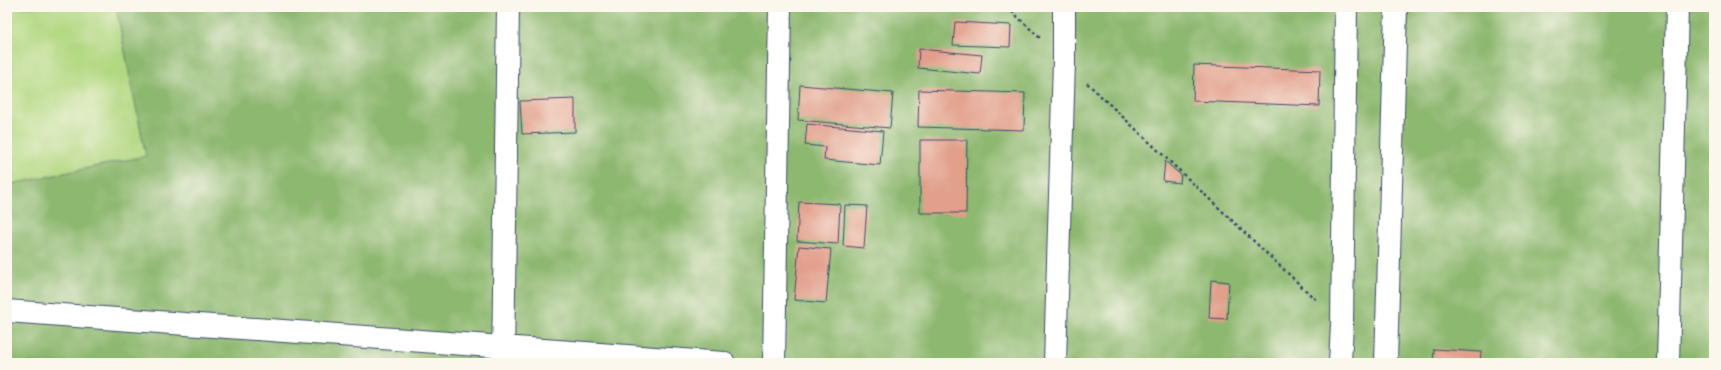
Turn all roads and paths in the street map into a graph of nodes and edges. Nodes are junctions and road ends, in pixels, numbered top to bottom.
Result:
1 (508, 7) edge
2 (780, 7) edge
3 (1007, 7) edge
4 (1064, 7) edge
5 (1346, 7) edge
6 (1396, 7) edge
7 (1677, 7) edge
8 (1064, 61) junction
9 (7, 311) edge
10 (1342, 324) junction
11 (503, 355) edge
12 (724, 363) edge
13 (774, 363) edge
14 (1055, 363) edge
15 (1340, 363) edge
16 (1386, 363) edge
17 (1668, 363) edge

1 - 11 street
2 - 13 street
3 - 8 path
4 - 8 street
5 - 10 street
6 - 16 street
7 - 17 street
8 - 10 path
8 - 14 street
9 - 11 street
10 - 15 street
11 - 12 street

